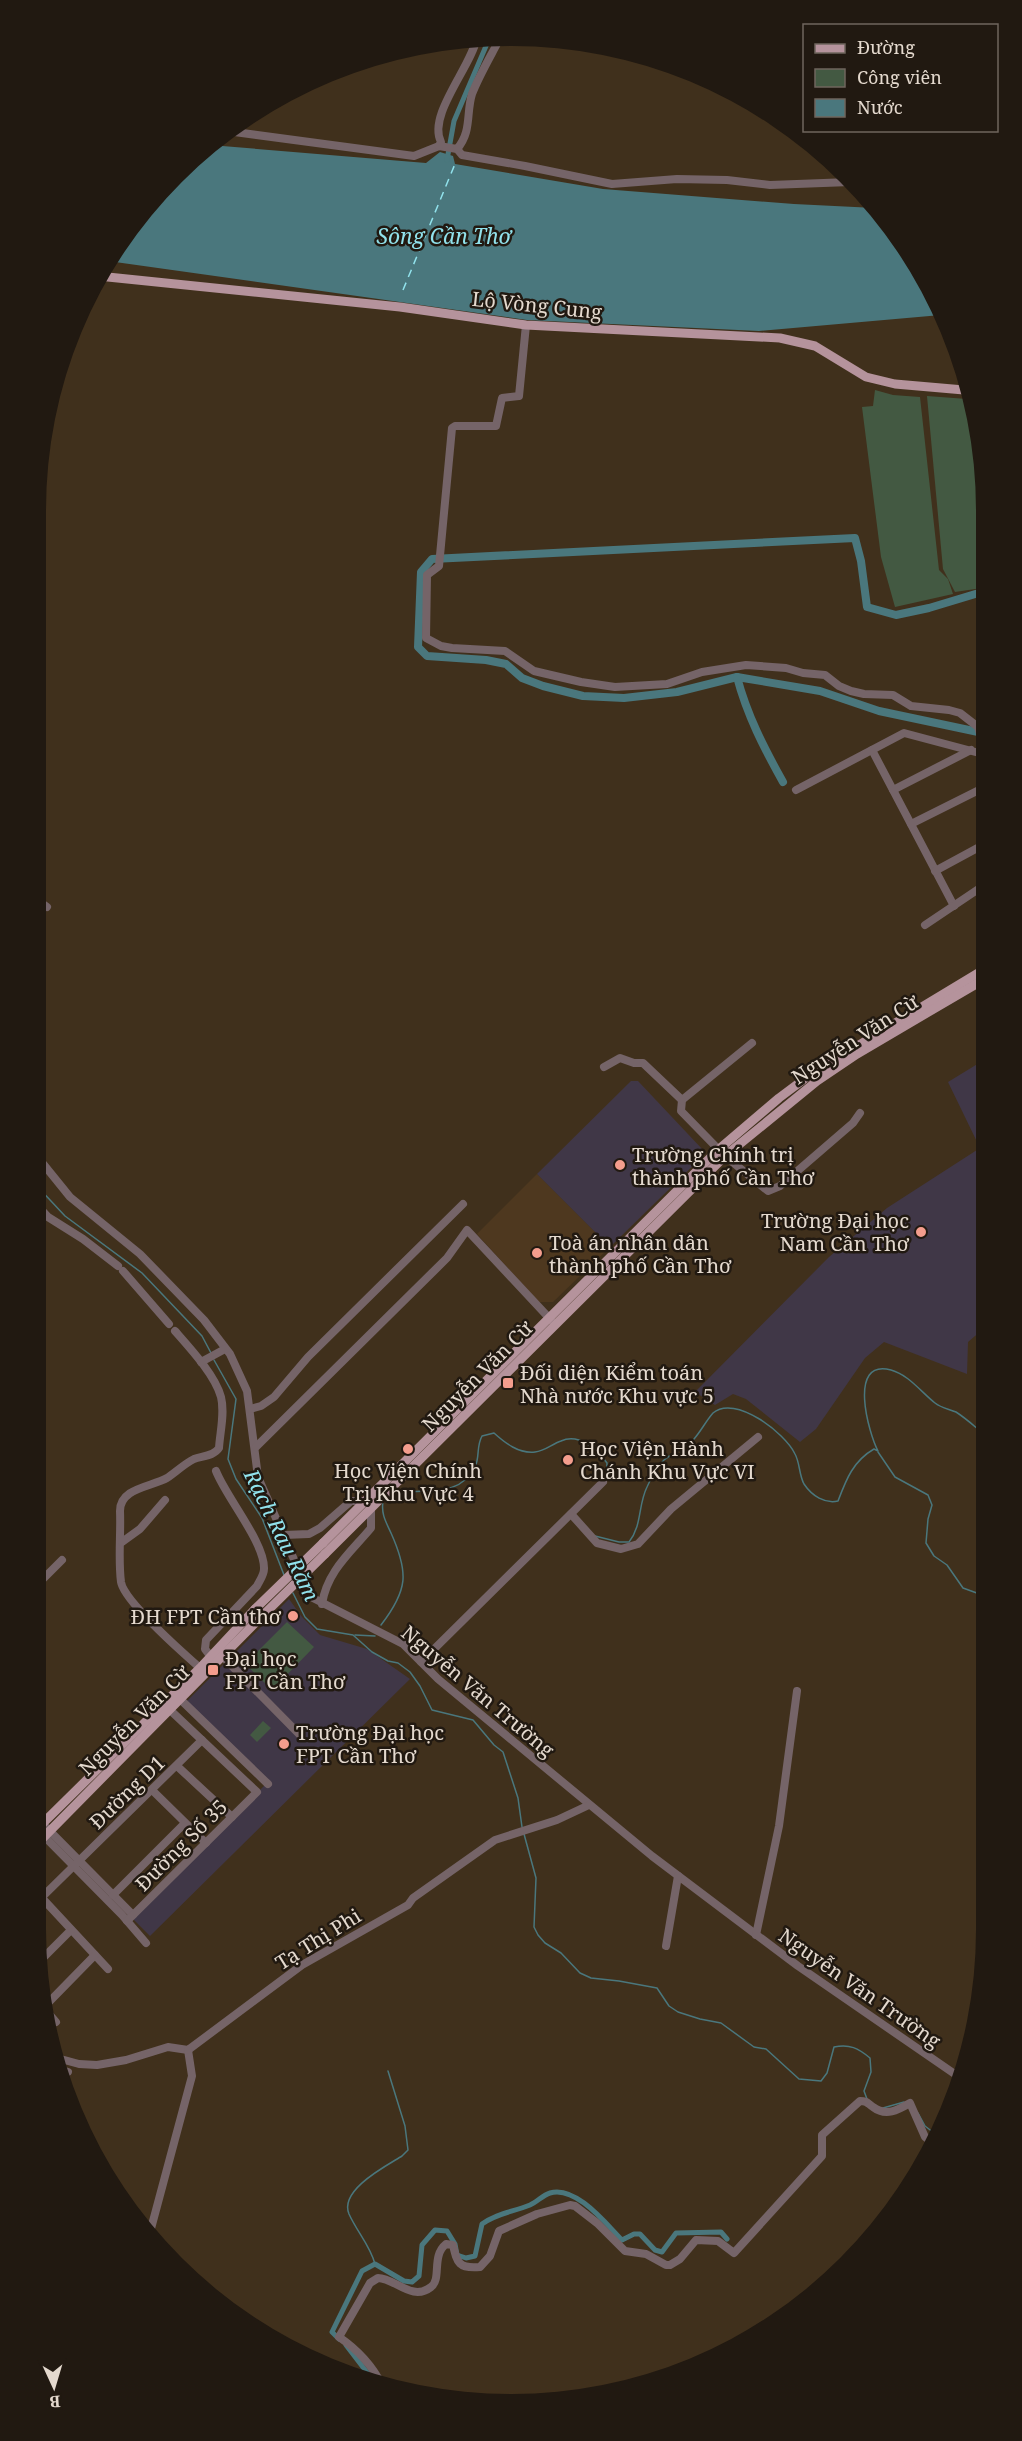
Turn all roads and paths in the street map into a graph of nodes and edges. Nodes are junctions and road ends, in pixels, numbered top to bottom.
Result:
1 (495, 47) edge
2 (475, 48) edge
3 (241, 133) edge
4 (441, 146) junction
5 (457, 149) junction
6 (838, 182) edge
7 (110, 277) edge
8 (526, 325) junction
9 (960, 390) edge
10 (976, 725) edge
11 (872, 750) junction
12 (971, 750) junction
13 (976, 752) edge
14 (796, 790) dead end
15 (893, 790) junction
16 (976, 792) edge
17 (911, 824) junction
18 (976, 849) edge
19 (935, 871) junction
20 (976, 891) edge
21 (954, 906) junction
22 (925, 925) dead end
23 (976, 974) edge
24 (976, 984) edge
25 (752, 1043) dead end
26 (604, 1067) dead end
27 (814, 1078) junction
28 (682, 1100) junction
29 (860, 1113) dead end
30 (722, 1153) junction
31 (46, 1167) edge
32 (463, 1204) dead end
33 (46, 1216) edge
34 (552, 1321) junction
35 (169, 1324) dead end
36 (175, 1331) dead end
37 (222, 1350) junction
38 (202, 1361) junction
39 (250, 1409) junction
40 (758, 1437) dead end
41 (256, 1447) junction
42 (216, 1471) dead end
43 (603, 1482) dead end
44 (165, 1500) dead end
45 (369, 1504) junction
46 (571, 1514) junction
47 (284, 1535) junction
48 (122, 1542) junction
49 (62, 1560) dead end
50 (46, 1573) edge
51 (322, 1604) junction
52 (222, 1656) junction
53 (211, 1657) junction
54 (421, 1662) junction
55 (200, 1668) junction
56 (796, 1691) dead end
57 (180, 1699) junction
58 (167, 1707) junction
59 (300, 1735) dead end
60 (202, 1740) junction
61 (177, 1766) junction
62 (268, 1784) dead end
63 (152, 1790) junction
64 (589, 1805) junction
65 (46, 1818) edge
66 (232, 1818) junction
67 (185, 1823) junction
68 (47, 1834) joint
69 (206, 1843) junction
70 (76, 1863) junction
71 (678, 1876) junction
72 (46, 1893) edge
73 (113, 1895) junction
74 (46, 1907) edge
75 (130, 1918) junction
76 (71, 1930) junction
77 (756, 1935) junction
78 (146, 1943) dead end
79 (666, 1946) dead end
80 (47, 1954) edge
81 (95, 1955) junction
82 (108, 1969) dead end
83 (51, 2000) edge
84 (188, 2050) junction
85 (65, 2060) edge
86 (953, 2073) edge
87 (926, 2138) edge
88 (152, 2225) edge
89 (376, 2374) edge

1 - 5 street
2 - 4 street
3 - 4 street
4 - 5 street
5 - 6 street
7 - 8 main road, Lộ Vòng Cung
8 - 9 main road, Lộ Vòng Cung
8 - 10 street
11 - 12 street
11 - 14 street
11 - 15 street
12 - 13 street
12 - 15 street
15 - 17 street
16 - 17 street
17 - 19 street
18 - 19 street
19 - 21 street
20 - 21 street
21 - 22 street
23 - 27 main road, Nguyễn Văn Cừ
24 - 27 main road, Nguyễn Văn Cừ
25 - 28 street
26 - 28 street
27 - 30 main road, Nguyễn Văn Cừ
28 - 30 street
29 - 30 street
30 - 34 main road, Nguyễn Văn Cừ
31 - 37 street, Nguyễn Văn Trường
32 - 39 street
33 - 35 street
34 - 41 street
34 - 45 main road, Nguyễn Văn Cừ
36 - 38 street
37 - 38 street
37 - 39 street, Nguyễn Văn Trường
38 - 48 street
39 - 41 street, Nguyễn Văn Trường
40 - 46 street
41 - 47 street, Nguyễn Văn Trường
42 - 53 street
43 - 46 street
44 - 48 street
45 - 47 street
45 - 51 street
45 - 52 main road, Nguyễn Văn Cừ, bridge
45 - 53 main road, Nguyễn Văn Cừ, bridge
46 - 54 street
47 - 51 street, Nguyễn Văn Trường
48 - 55 street
49 - 50 street
51 - 54 street, Nguyễn Văn Trường
52 - 57 main road, Nguyễn Văn Cừ
52 - 59 street
53 - 55 main road, Nguyễn Văn Cừ
54 - 64 street, Nguyễn Văn Trường
55 - 58 main road, Nguyễn Văn Cừ
56 - 77 street
57 - 58 main road, Nguyễn Văn Cừ
57 - 62 street
58 - 60 street
58 - 65 main road, Nguyễn Văn Cừ
58 - 68 main road, Nguyễn Văn Cừ
60 - 61 street, Đường D1
60 - 66 street, Đường Số 35
61 - 63 street, Đường D1
61 - 66 street
63 - 67 street
63 - 70 street, Đường D1
64 - 71 street, Nguyễn Văn Trường
64 - 84 street, Tạ Thị Phi
66 - 69 street, Đường Số 35
67 - 69 street
67 - 73 street
68 - 70 street
69 - 75 street, Đường Số 35
70 - 72 street, Đường D1
70 - 73 street
70 - 75 street
71 - 77 street, Nguyễn Văn Trường
71 - 79 street
73 - 75 street
74 - 76 street
75 - 78 street
76 - 80 street
76 - 81 street
77 - 86 street, Nguyễn Văn Trường
81 - 82 street
81 - 83 street
84 - 85 street
84 - 88 street
87 - 89 street

